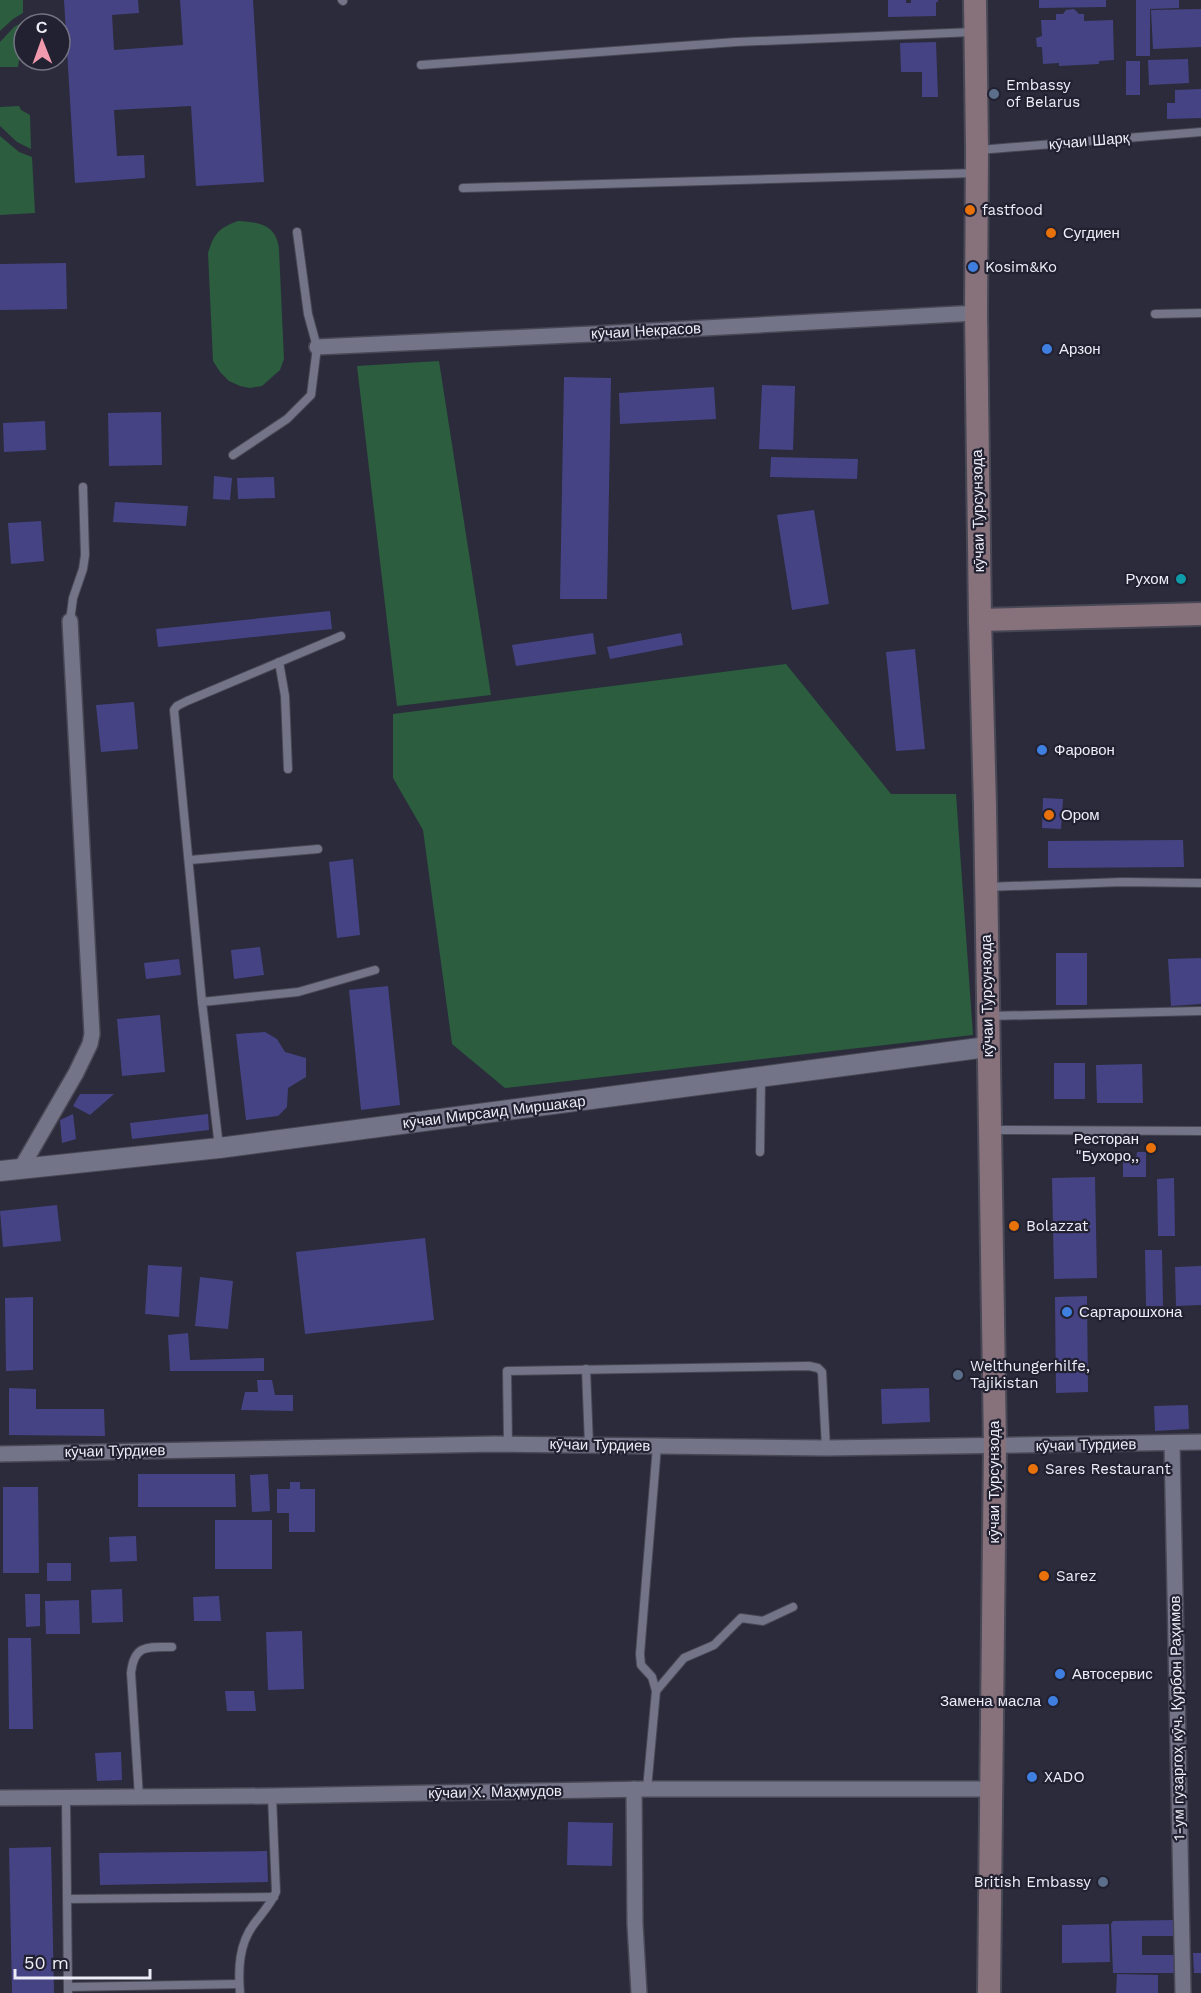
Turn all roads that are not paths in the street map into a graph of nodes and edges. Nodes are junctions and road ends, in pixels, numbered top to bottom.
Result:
1 (975, 0) edge
2 (976, 32) junction
3 (421, 65) dead end
4 (1201, 132) edge
5 (977, 162) junction
6 (463, 188) dead end
7 (297, 232) dead end
8 (976, 313) junction
9 (1155, 314) dead end
10 (1201, 314) edge
11 (317, 347) junction
12 (233, 455) dead end
13 (83, 487) dead end
14 (1201, 614) edge
15 (980, 620) junction
16 (70, 621) joint
17 (341, 636) dead end
18 (279, 662) junction
19 (288, 769) dead end
20 (318, 849) dead end
21 (190, 860) junction
22 (1201, 883) edge
23 (986, 887) junction
24 (375, 970) dead end
25 (202, 1002) junction
26 (1201, 1011) edge
27 (987, 1016) junction
28 (987, 1047) junction
29 (761, 1077) junction
30 (988, 1130) junction
31 (1201, 1131) edge
32 (219, 1148) junction
33 (760, 1152) dead end
34 (20, 1170) junction
35 (0, 1171) edge
36 (586, 1369) junction
37 (1201, 1442) edge
38 (1172, 1443) junction
39 (508, 1444) junction
40 (589, 1445) junction
41 (657, 1446) junction
42 (995, 1446) junction
43 (826, 1448) junction
44 (0, 1454) edge
45 (793, 1607) dead end
46 (172, 1647) dead end
47 (656, 1691) junction
48 (641, 1789) junction
49 (990, 1789) junction
50 (272, 1796) junction
51 (139, 1797) junction
52 (0, 1798) edge
53 (66, 1798) junction
54 (274, 1897) junction
55 (67, 1899) junction
56 (239, 1989) edge
57 (68, 1990) edge
58 (639, 1993) edge
59 (989, 1993) edge
60 (1183, 1993) edge

1 - 2 main road, кӯчаи Турсунзода
2 - 3 lane
2 - 5 main road, кӯчаи Турсунзода
4 - 5 lane, кӯчаи Шарқ
5 - 6 lane, кӯчаи Шарқ
5 - 8 main road, кӯчаи Турсунзода
7 - 11 lane
8 - 11 street, кӯчаи Некрасов
8 - 15 main road, кӯчаи Турсунзода
9 - 10 lane
11 - 12 lane
13 - 16 lane
14 - 15 main road
15 - 23 main road, кӯчаи Турсунзода
16 - 34 street
17 - 18 lane
18 - 19 lane
18 - 21 lane
20 - 21 lane
21 - 25 lane
22 - 23 lane
23 - 27 main road, кӯчаи Турсунзода
24 - 25 lane
25 - 32 lane
26 - 27 lane
27 - 28 main road, кӯчаи Турсунзода
28 - 29 street, кӯчаи Мирсаид Миршакар
28 - 30 main road, кӯчаи Турсунзода
29 - 32 street, кӯчаи Мирсаид Миршакар
29 - 33 lane
30 - 31 lane
30 - 42 main road, кӯчаи Турсунзода
32 - 34 street, кӯчаи Мирсаид Миршакар
34 - 35 street, кӯчаи Мирсаид Миршакар
36 - 39 lane
36 - 40 lane
36 - 43 lane
37 - 38 street, кӯчаи Турдиев
38 - 42 street, кӯчаи Турдиев
38 - 60 street, 1-ум гузаргоҳ кӯч. Қурбон Раҳимов
39 - 40 street, кӯчаи Турдиев
39 - 44 street, кӯчаи Турдиев
40 - 41 street, кӯчаи Турдиев
41 - 43 street, кӯчаи Турдиев
41 - 47 lane
42 - 43 street, кӯчаи Турдиев
42 - 49 main road, кӯчаи Турсунзода
45 - 47 lane
46 - 51 lane
47 - 48 lane
48 - 49 street, кӯчаи Х. Маҳмудов
48 - 50 street, кӯчаи Х. Маҳмудов
48 - 58 street
49 - 59 main road, кӯчаи Турсунзода
50 - 51 street, кӯчаи Х. Маҳмудов
50 - 54 lane
51 - 53 street, кӯчаи Х. Маҳмудов
52 - 53 street, кӯчаи Х. Маҳмудов
53 - 55 lane
54 - 55 lane
54 - 56 lane
55 - 57 lane
56 - 57 lane

